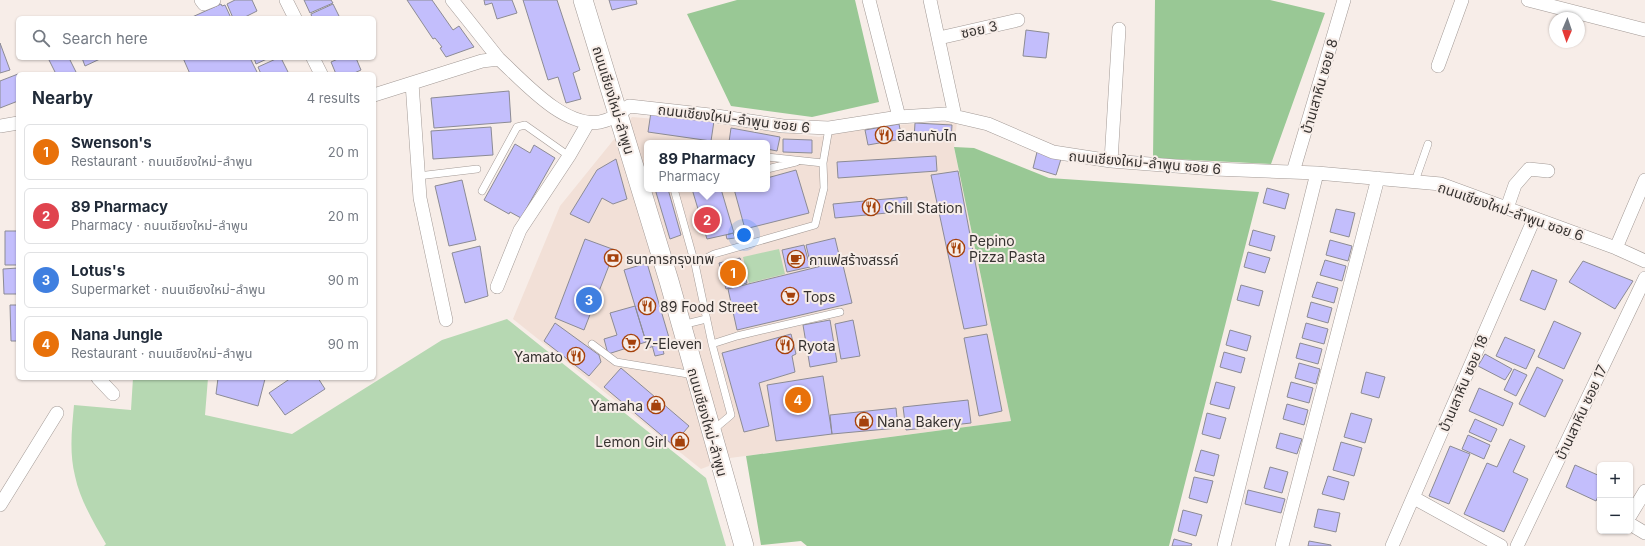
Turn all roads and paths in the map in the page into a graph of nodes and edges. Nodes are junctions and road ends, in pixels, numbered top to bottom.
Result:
1 (201, 0) edge
2 (214, 0) edge
3 (286, 0) edge
4 (452, 0) edge
5 (583, 0) edge
6 (869, 0) edge
7 (930, 0) edge
8 (1344, 0) edge
9 (1462, 0) edge
10 (1528, 0) edge
11 (1574, 6) edge
12 (294, 16) edge
13 (1018, 20) dead end
14 (1119, 29) dead end
15 (1645, 30) edge
16 (939, 38) junction
17 (499, 59) junction
18 (315, 60) edge
19 (1438, 66) dead end
20 (320, 72) edge
21 (412, 83) junction
22 (376, 94) edge
23 (618, 115) junction
24 (955, 116) junction
25 (899, 117) junction
26 (16, 123) edge
27 (588, 123) junction
28 (0, 126) edge
29 (829, 128) junction
30 (1428, 144) dead end
31 (569, 156) junction
32 (770, 157) edge
33 (802, 160) junction
34 (1111, 161) junction
35 (823, 163) junction
36 (770, 168) edge
37 (477, 169) dead end
38 (1548, 171) dead end
39 (1293, 172) junction
40 (1317, 173) junction
41 (418, 176) junction
42 (1378, 178) junction
43 (643, 179) edge
44 (1645, 180) edge
45 (1415, 182) junction
46 (482, 191) dead end
47 (646, 192) edge
48 (675, 192) edge
49 (1506, 208) junction
50 (1534, 219) junction
51 (1616, 248) junction
52 (1645, 261) edge
53 (695, 264) junction
54 (1645, 278) edge
55 (497, 287) dead end
56 (840, 312) dead end
57 (706, 319) junction
58 (446, 320) dead end
59 (680, 325) junction
60 (592, 344) dead end
61 (712, 344) junction
62 (694, 375) junction
63 (100, 380) edge
64 (113, 394) dead end
65 (57, 413) dead end
66 (712, 432) junction
67 (1645, 491) edge
68 (1414, 498) junction
69 (0, 505) edge
70 (1633, 511) edge
71 (1633, 526) edge
72 (1645, 533) edge
73 (744, 546) edge
74 (1224, 546) edge
75 (1282, 546) edge
76 (1392, 546) edge
77 (1501, 546) edge
78 (1517, 546) edge

1 - 2 street
3 - 12 street
4 - 17 street
5 - 23 main road, ถนนเชียงใหม่-ลำพูน
6 - 25 street
7 - 16 street
8 - 39 street, บ้านเสาหิน ซอย 8
9 - 19 street
10 - 11 street
11 - 15 street
13 - 16 street, ซอย 3
14 - 34 street
16 - 24 street
17 - 21 street
17 - 27 street
18 - 20 street
21 - 22 street
21 - 41 street
23 - 27 street, ถนนเชียงใหม่-ลำพูน ซอย 6
23 - 29 street, ถนนเชียงใหม่-ลำพูน ซอย 6
23 - 43 main road, ถนนเชียงใหม่-ลำพูน
24 - 25 street, ถนนเชียงใหม่-ลำพูน ซอย 6
24 - 34 street, ถนนเชียงใหม่-ลำพูน ซอย 6
25 - 29 street, ถนนเชียงใหม่-ลำพูน ซอย 6
26 - 28 street
27 - 31 street
29 - 35 lane
30 - 45 lane
31 - 46 lane
31 - 55 street
32 - 33 lane
33 - 35 lane
33 - 36 lane
34 - 39 street, ถนนเชียงใหม่-ลำพูน ซอย 6
35 - 53 lane
37 - 41 lane
38 - 49 street
39 - 40 street, ถนนเชียงใหม่-ลำพูน ซอย 6
40 - 42 street, ถนนเชียงใหม่-ลำพูน ซอย 6
40 - 74 street
41 - 58 street
42 - 45 street, ถนนเชียงใหม่-ลำพูน ซอย 6
42 - 75 street
44 - 51 street
45 - 49 street, ถนนเชียงใหม่-ลำพูน ซอย 6
47 - 59 main road, ถนนเชียงใหม่-ลำพูน
48 - 53 lane
49 - 50 street, ถนนเชียงใหม่-ลำพูน ซอย 6
50 - 51 street, ถนนเชียงใหม่-ลำพูน ซอย 6
50 - 68 street, บ้านเสาหิน ซอย 18
51 - 52 street, ถนนเชียงใหม่-ลำพูน ซอย 6
53 - 57 lane
54 - 78 street, บ้านเสาหิน ซอย 17
56 - 61 lane
57 - 59 lane
57 - 61 lane
59 - 62 main road, ถนนเชียงใหม่-ลำพูน
60 - 62 lane
61 - 66 lane
62 - 66 main road, ถนนเชียงใหม่-ลำพูน
63 - 64 street
65 - 69 street
66 - 73 main road, ถนนเชียงใหม่-ลำพูน
67 - 70 street
68 - 76 street, บ้านเสาหิน ซอย 18
68 - 77 street
71 - 72 street

